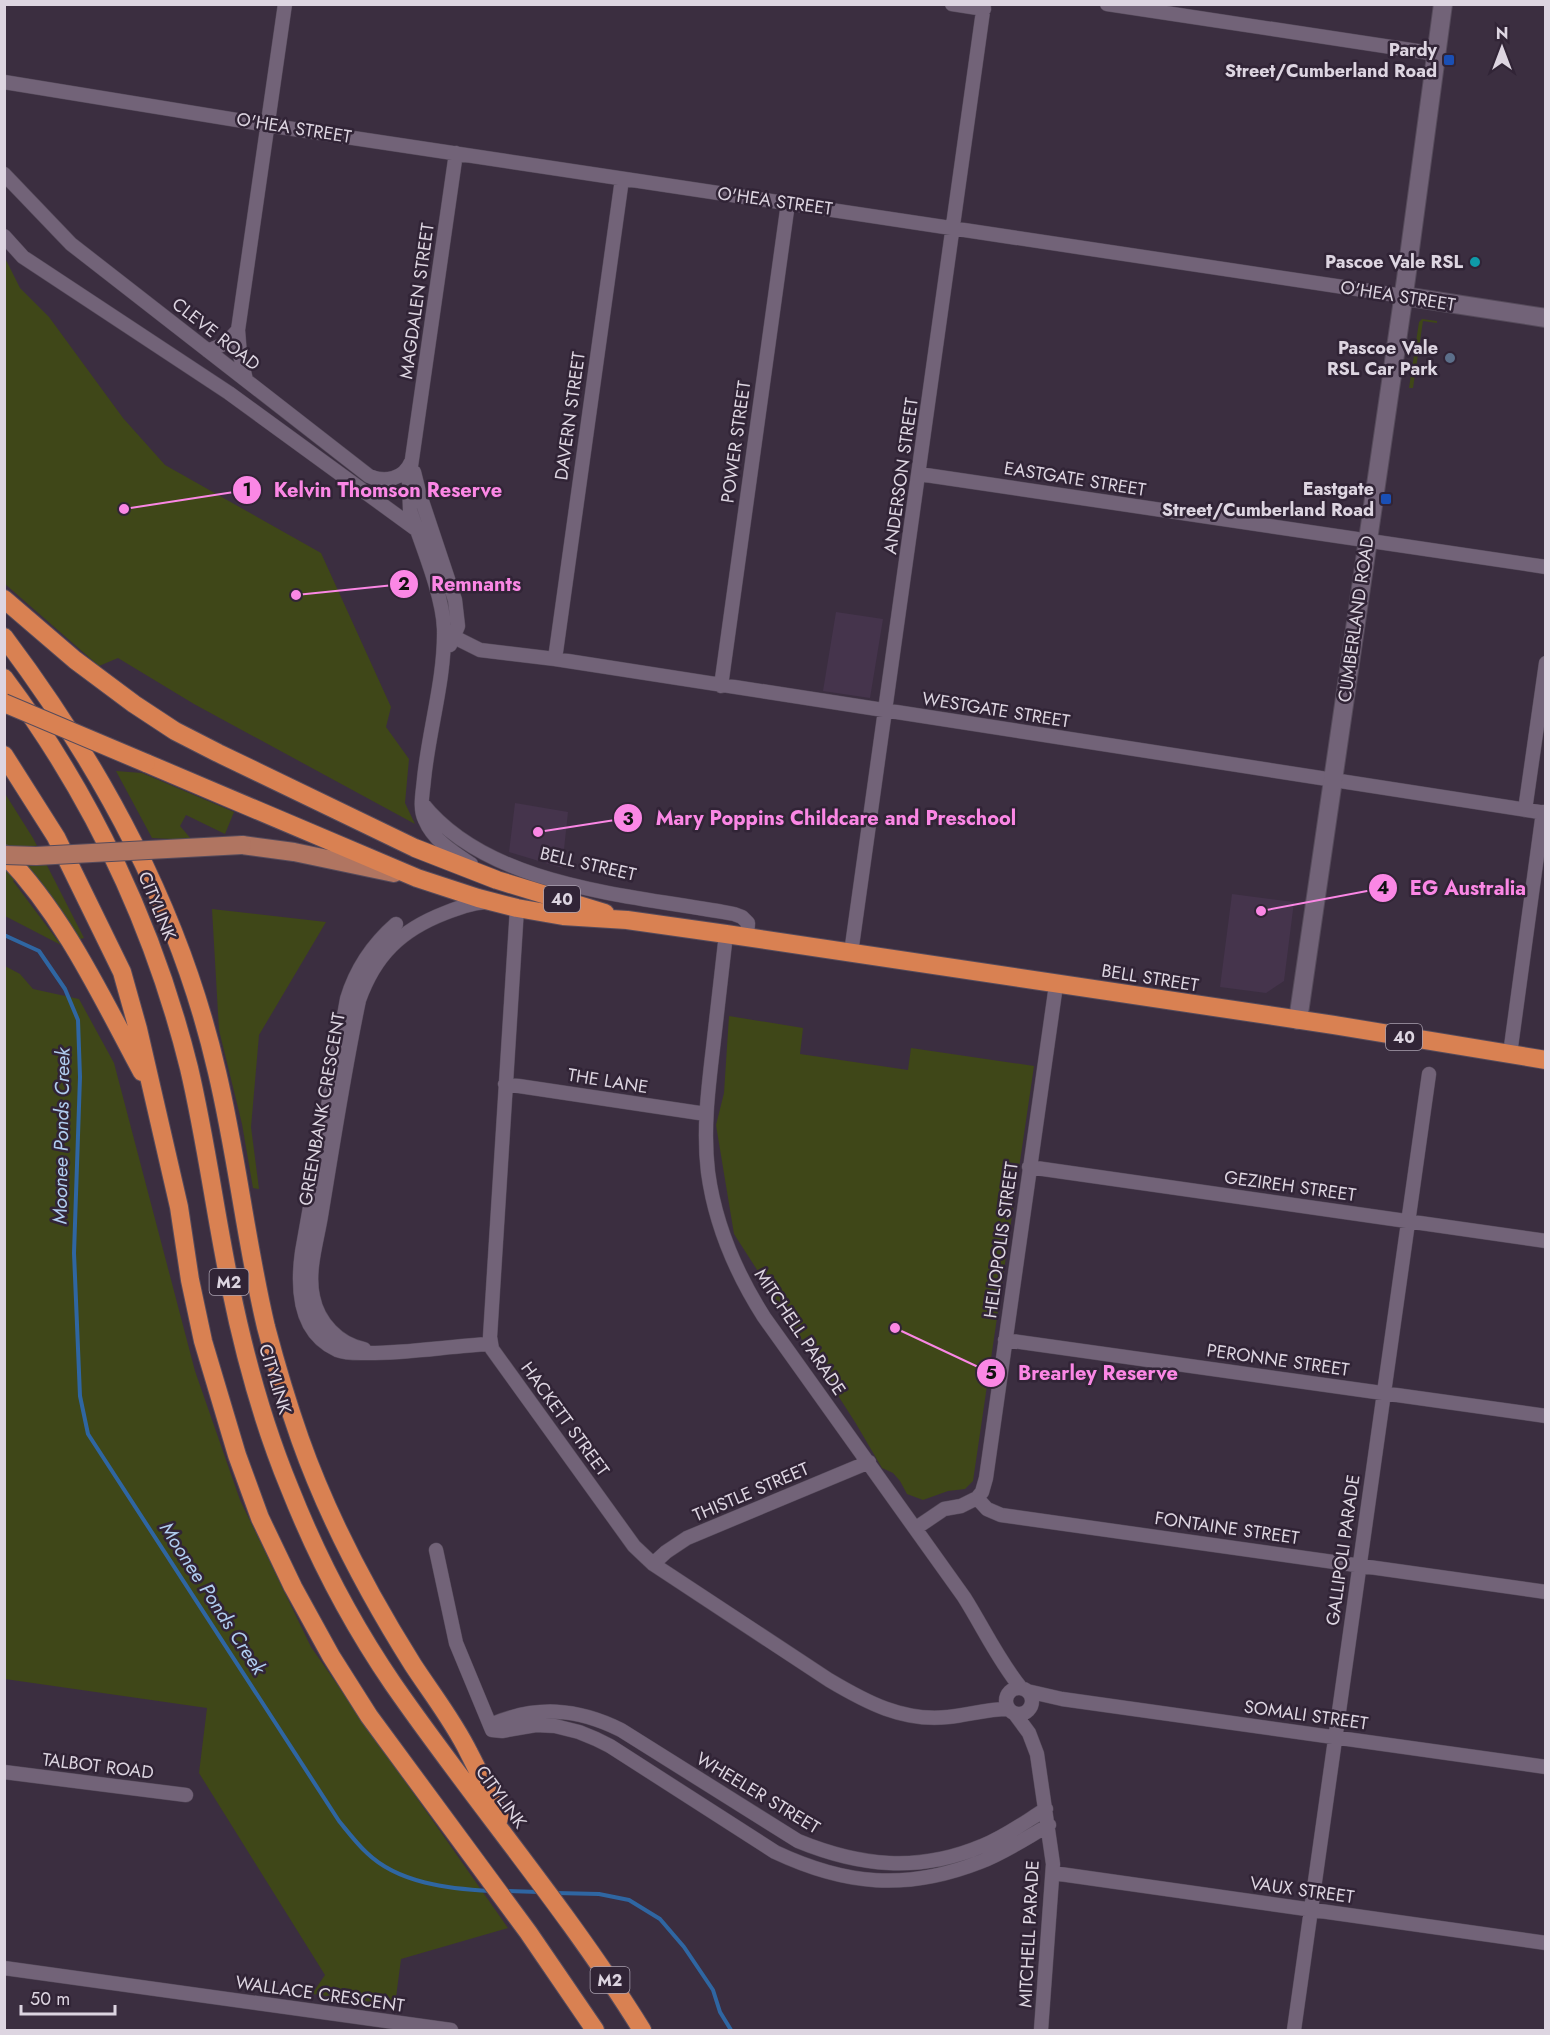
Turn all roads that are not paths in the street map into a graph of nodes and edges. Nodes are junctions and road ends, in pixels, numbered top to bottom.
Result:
1 (285, 4) edge
2 (952, 4) edge
3 (1107, 4) edge
4 (1443, 4) edge
5 (984, 7) edge
6 (1437, 54) junction
7 (4, 82) edge
8 (268, 125) junction
9 (456, 153) junction
10 (4, 174) edge
11 (622, 179) junction
12 (788, 203) junction
13 (954, 228) junction
14 (4, 236) edge
15 (1403, 296) junction
16 (1545, 318) edge
17 (238, 330) junction
18 (208, 351) junction
19 (246, 380) junction
20 (414, 454) junction
21 (919, 474) junction
22 (417, 530) junction
23 (1367, 541) junction
24 (1545, 567) edge
25 (4, 599) edge
26 (449, 634) junction
27 (4, 637) edge
28 (555, 659) junction
29 (1545, 663) edge
30 (4, 678) edge
31 (721, 686) junction
32 (4, 703) edge
33 (885, 712) junction
34 (4, 755) edge
35 (1333, 779) junction
36 (423, 797) junction
37 (1525, 810) junction
38 (1544, 812) edge
39 (4, 854) edge
40 (417, 878) junction
41 (497, 880) junction
42 (491, 902) junction
43 (517, 908) junction
44 (627, 920) junction
45 (396, 924) dead end
46 (726, 934) junction
47 (747, 937) junction
48 (851, 953) junction
49 (1056, 985) junction
50 (1298, 1020) junction
51 (1510, 1054) junction
52 (1545, 1060) edge
53 (1429, 1074) dead end
54 (505, 1084) junction
55 (154, 1095) junction
56 (706, 1114) junction
57 (1029, 1167) junction
58 (1408, 1221) junction
59 (1545, 1241) edge
60 (1005, 1340) junction
61 (490, 1344) junction
62 (387, 1353) junction
63 (1383, 1394) junction
64 (1545, 1416) edge
65 (869, 1462) junction
66 (977, 1498) junction
67 (916, 1528) junction
68 (436, 1550) dead end
69 (653, 1564) junction
70 (1359, 1565) junction
71 (1545, 1592) edge
72 (1014, 1698) junction
73 (1062, 1699) junction
74 (1030, 1707) junction
75 (491, 1728) junction
76 (1029, 1733) junction
77 (1335, 1737) junction
78 (1545, 1767) edge
79 (4, 1772) edge
80 (186, 1795) dead end
81 (1046, 1809) junction
82 (1049, 1825) junction
83 (519, 1857) junction
84 (1053, 1873) junction
85 (1311, 1909) junction
86 (1545, 1942) edge
87 (4, 1968) edge
88 (451, 2031) edge
89 (595, 2031) edge
90 (642, 2031) edge
91 (1041, 2031) edge
92 (1294, 2031) edge

1 - 8 street
2 - 5 street
3 - 6 street
4 - 6 main road, CUMBERLAND ROAD
5 - 13 street, ANDERSON STREET
6 - 15 main road, CUMBERLAND ROAD
7 - 8 street, O'HEA STREET
8 - 9 street, O'HEA STREET
8 - 17 street
9 - 11 street, O'HEA STREET
9 - 20 street, MAGDALEN STREET
10 - 18 street, CLEVE ROAD
11 - 12 street, O'HEA STREET
11 - 28 street, DAVERN STREET
12 - 13 street, O'HEA STREET
12 - 31 street, POWER STREET
13 - 15 street, O'HEA STREET
13 - 21 street, ANDERSON STREET
14 - 22 street
15 - 16 main road, O'HEA STREET
15 - 23 main road, CUMBERLAND ROAD
17 - 18 street
17 - 19 street
18 - 19 street, CLEVE ROAD
19 - 20 street, CLEVE ROAD
20 - 22 street, MAGDALEN STREET
20 - 26 street, MAGDALEN STREET
21 - 23 street, EASTGATE STREET
21 - 33 street, ANDERSON STREET
22 - 26 street, MAGDALEN STREET
23 - 24 street, EASTGATE STREET
23 - 35 main road, CUMBERLAND ROAD
25 - 41 highway, BELL STREET
26 - 28 street, WESTGATE STREET
26 - 36 street, MAGDALEN STREET
27 - 83 highway
28 - 31 street, WESTGATE STREET
29 - 37 street
30 - 83 highway, CITYLINK / M2
31 - 33 street, WESTGATE STREET
32 - 40 highway, BELL STREET, bridge
33 - 35 street, WESTGATE STREET
33 - 48 street, ANDERSON STREET
34 - 55 highway, M2
35 - 37 street, WESTGATE STREET
35 - 50 main road, CUMBERLAND ROAD
36 - 41 street, MAGDALEN STREET
36 - 47 street, BELL STREET
37 - 38 street, WESTGATE STREET
38 - 51 street
39 - 40 main road, bridge
39 - 55 highway
40 - 42 highway, BELL STREET
41 - 44 highway, BELL STREET / 40
42 - 43 highway, BELL STREET
42 - 62 street, GREENBANK CRESCENT
43 - 44 highway, BELL STREET / 40
43 - 54 street
44 - 46 highway, BELL STREET / 40
45 - 62 street, GREENBANK CRESCENT
46 - 47 highway, BELL STREET / 40
46 - 56 street, MITCHELL PARADE
47 - 48 highway, BELL STREET / 40
48 - 49 highway, BELL STREET / 40
49 - 50 highway, BELL STREET / 40
49 - 57 street, HELIOPOLIS STREET
50 - 51 highway, BELL STREET / 40
51 - 52 highway, BELL STREET / 40
53 - 58 street, GALLIPOLI PARADE
54 - 56 street, THE LANE
54 - 61 street
55 - 89 highway, M2
56 - 65 street, MITCHELL PARADE
57 - 58 street, GEZIREH STREET
57 - 60 street, HELIOPOLIS STREET
58 - 59 street, GEZIREH STREET
58 - 63 street, GALLIPOLI PARADE
60 - 63 street, PERONNE STREET
60 - 66 street, HELIOPOLIS STREET
61 - 62 street, GREENBANK CRESCENT
61 - 69 street, HACKETT STREET
63 - 64 street, PERONNE STREET
63 - 70 street, GALLIPOLI PARADE
65 - 67 street, MITCHELL PARADE
65 - 69 street, THISTLE STREET
66 - 67 street
66 - 70 street, FONTAINE STREET
67 - 72 street, MITCHELL PARADE
68 - 75 street
69 - 72 street, HACKETT STREET
70 - 71 street, FONTAINE STREET
70 - 77 street, GALLIPOLI PARADE
72 - 73 street, SOMALI STREET
72 - 74 street, MITCHELL PARADE
72 - 76 street, MITCHELL PARADE
73 - 74 street, SOMALI STREET
73 - 77 street, SOMALI STREET
74 - 76 street, MITCHELL PARADE
75 - 81 street, WHEELER STREET
75 - 82 street
76 - 81 street, MITCHELL PARADE
77 - 78 street, SOMALI STREET
77 - 85 street, GALLIPOLI PARADE
79 - 80 street, TALBOT ROAD
81 - 82 street, MITCHELL PARADE
82 - 84 street, MITCHELL PARADE
83 - 90 highway, CITYLINK / M2
84 - 85 street, VAUX STREET
84 - 91 street, MITCHELL PARADE
85 - 86 street, VAUX STREET
85 - 92 street, GALLIPOLI PARADE
87 - 88 street, WALLACE CRESCENT

